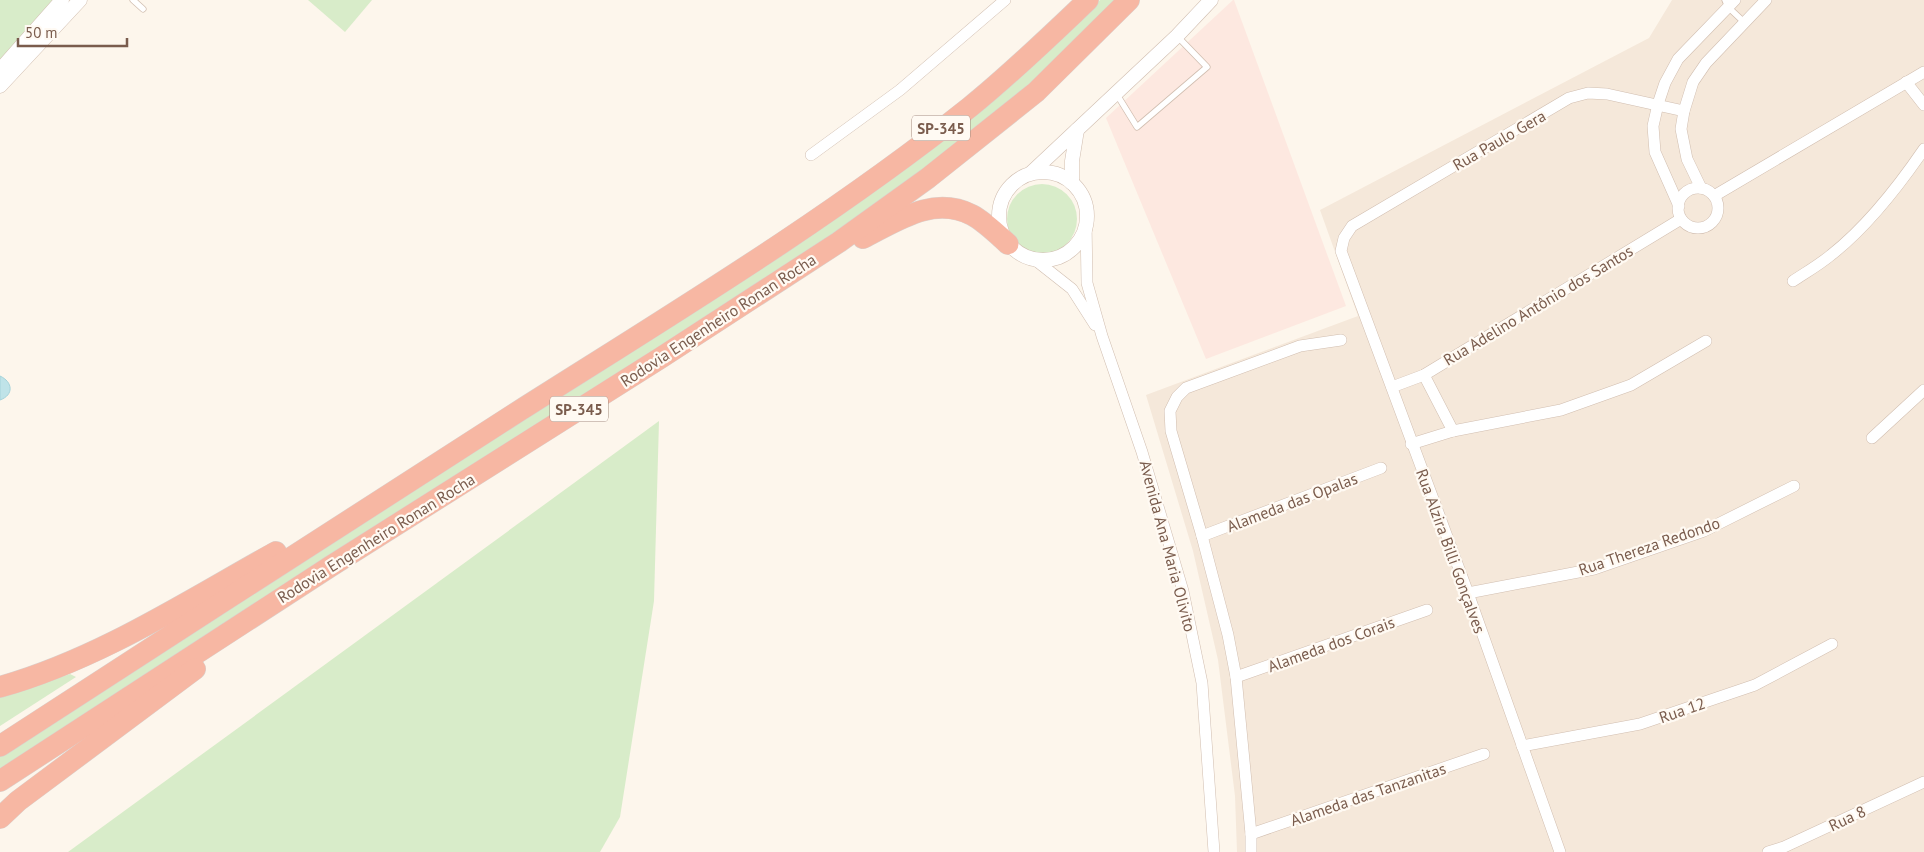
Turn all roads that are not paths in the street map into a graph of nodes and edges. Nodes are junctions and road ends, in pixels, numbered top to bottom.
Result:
1 (62, 0) edge
2 (80, 0) edge
3 (133, 0) edge
4 (1005, 0) edge
5 (1077, 0) edge
6 (1088, 0) edge
7 (1130, 0) edge
8 (1211, 0) edge
9 (1766, 0) edge
10 (1730, 2) edge
11 (142, 9) dead end
12 (1744, 22) junction
13 (1177, 36) junction
14 (1041, 45) junction
15 (1924, 72) edge
16 (3, 75) edge
17 (1906, 82) junction
18 (1116, 93) junction
19 (1658, 104) junction
20 (1924, 105) edge
21 (1684, 111) junction
22 (1077, 130) junction
23 (1924, 149) edge
24 (811, 155) dead end
25 (1031, 173) junction
26 (1072, 183) junction
27 (1701, 188) junction
28 (1714, 196) junction
29 (1679, 206) junction
30 (1681, 219) junction
31 (1086, 221) junction
32 (1008, 244) junction
33 (1341, 252) joint
34 (1034, 259) junction
35 (789, 275) junction
36 (1793, 281) dead end
37 (1102, 336) junction
38 (1341, 340) dead end
39 (1706, 340) dead end
40 (1424, 375) junction
41 (1392, 387) junction
42 (1924, 390) edge
43 (1453, 431) junction
44 (1872, 438) dead end
45 (1411, 444) junction
46 (446, 457) junction
47 (1381, 468) dead end
48 (1794, 486) dead end
49 (1202, 536) junction
50 (331, 566) junction
51 (1468, 593) junction
52 (1427, 610) dead end
53 (1832, 644) dead end
54 (1236, 678) junction
55 (0, 688) edge
56 (0, 746) edge
57 (1522, 746) junction
58 (1484, 754) dead end
59 (0, 781) edge
60 (1924, 782) edge
61 (0, 818) edge
62 (1252, 834) junction
63 (1214, 852) edge
64 (1251, 852) edge
65 (1560, 852) edge
66 (1768, 852) edge

1 - 16 street
2 - 16 street
3 - 11 lane
4 - 24 street
5 - 14 highway
6 - 14 highway, Rodovia Engenheiro Ronan Rocha / SP-345
7 - 35 highway, Rodovia Engenheiro Ronan Rocha / SP-345
8 - 13 street
9 - 12 street
10 - 12 lane
10 - 19 street
12 - 21 street
13 - 18 street
13 - 18 lane
14 - 46 highway, Rodovia Engenheiro Ronan Rocha / SP-345
15 - 17 street
17 - 20 street
17 - 28 street
18 - 22 street
19 - 21 street, Rua Paulo Gera
19 - 29 street
19 - 33 street, Rua Paulo Gera
21 - 27 street
22 - 25 street
22 - 26 street
23 - 36 street
25 - 26 street
25 - 32 street
26 - 31 street
27 - 28 street
27 - 29 street
28 - 30 street
29 - 30 street
30 - 40 street, Rua Adelino Antônio dos Santos
31 - 34 street
31 - 37 street, Avenida Ana Maria Olivito
32 - 34 street
32 - 35 highway
33 - 41 street, Rua Alzira Billi Gonçalves
34 - 37 street, Avenida Ana Maria Olivito
35 - 50 highway, Rodovia Engenheiro Ronan Rocha / SP-345
37 - 63 street, Avenida Ana Maria Olivito
38 - 49 street, Avenida Ana Maria Olivito
39 - 43 street
40 - 41 street, Rua Adelino Antônio dos Santos
40 - 43 street
41 - 45 street, Rua Alzira Billi Gonçalves
42 - 44 street
43 - 45 street
45 - 51 street, Rua Alzira Billi Gonçalves
46 - 55 highway
46 - 56 highway, Rodovia Engenheiro Ronan Rocha / SP-345
47 - 49 street, Alameda das Opalas
48 - 51 street, Rua Thereza Redondo
49 - 54 street, Avenida Ana Maria Olivito
50 - 59 highway, Rodovia Engenheiro Ronan Rocha / SP-345
50 - 61 highway
51 - 57 street, Rua Alzira Billi Gonçalves
52 - 54 street, Alameda dos Corais
53 - 57 street, Rua 12
54 - 62 street, Avenida Ana Maria Olivito
57 - 65 street, Rua Alzira Billi Gonçalves
58 - 62 street, Alameda das Tanzanitas
60 - 66 street, Rua 8
62 - 64 street, Avenida Ana Maria Olivito

